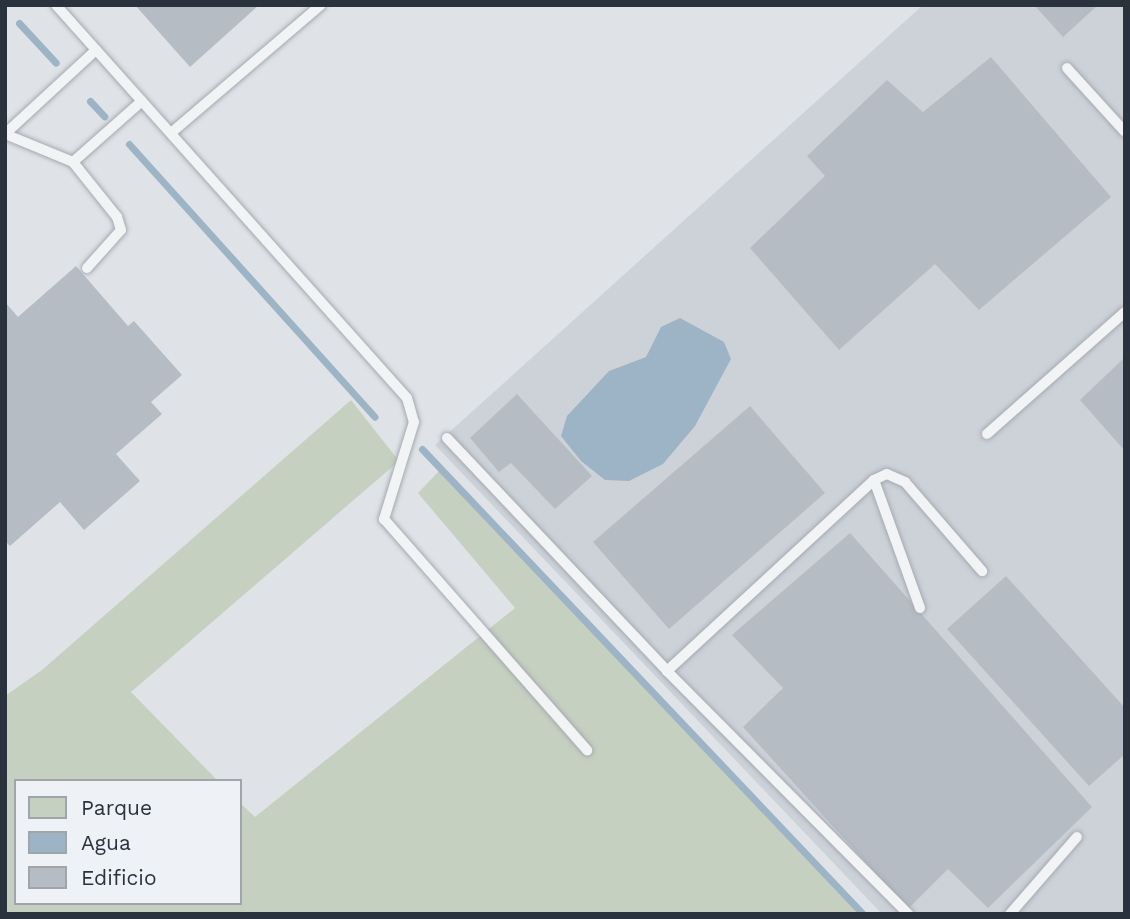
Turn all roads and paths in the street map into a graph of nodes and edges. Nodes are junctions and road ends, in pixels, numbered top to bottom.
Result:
1 (55, 5) edge
2 (321, 5) edge
3 (96, 50) junction
4 (1067, 68) dead end
5 (142, 101) junction
6 (1125, 132) edge
7 (171, 133) junction
8 (5, 134) edge
9 (73, 162) junction
10 (87, 268) dead end
11 (1125, 312) edge
12 (987, 434) dead end
13 (447, 438) dead end
14 (874, 480) junction
15 (982, 571) dead end
16 (920, 608) dead end
17 (667, 671) junction
18 (587, 750) dead end
19 (1077, 837) dead end
20 (908, 914) edge
21 (1010, 914) edge

1 - 3 lane
2 - 7 lane
3 - 5 lane
3 - 8 lane
4 - 6 lane
5 - 7 lane
5 - 9 lane
7 - 18 lane
8 - 9 lane
9 - 10 lane
11 - 12 lane
13 - 17 lane
14 - 15 lane
14 - 16 lane
14 - 17 lane
17 - 20 lane
19 - 21 lane

